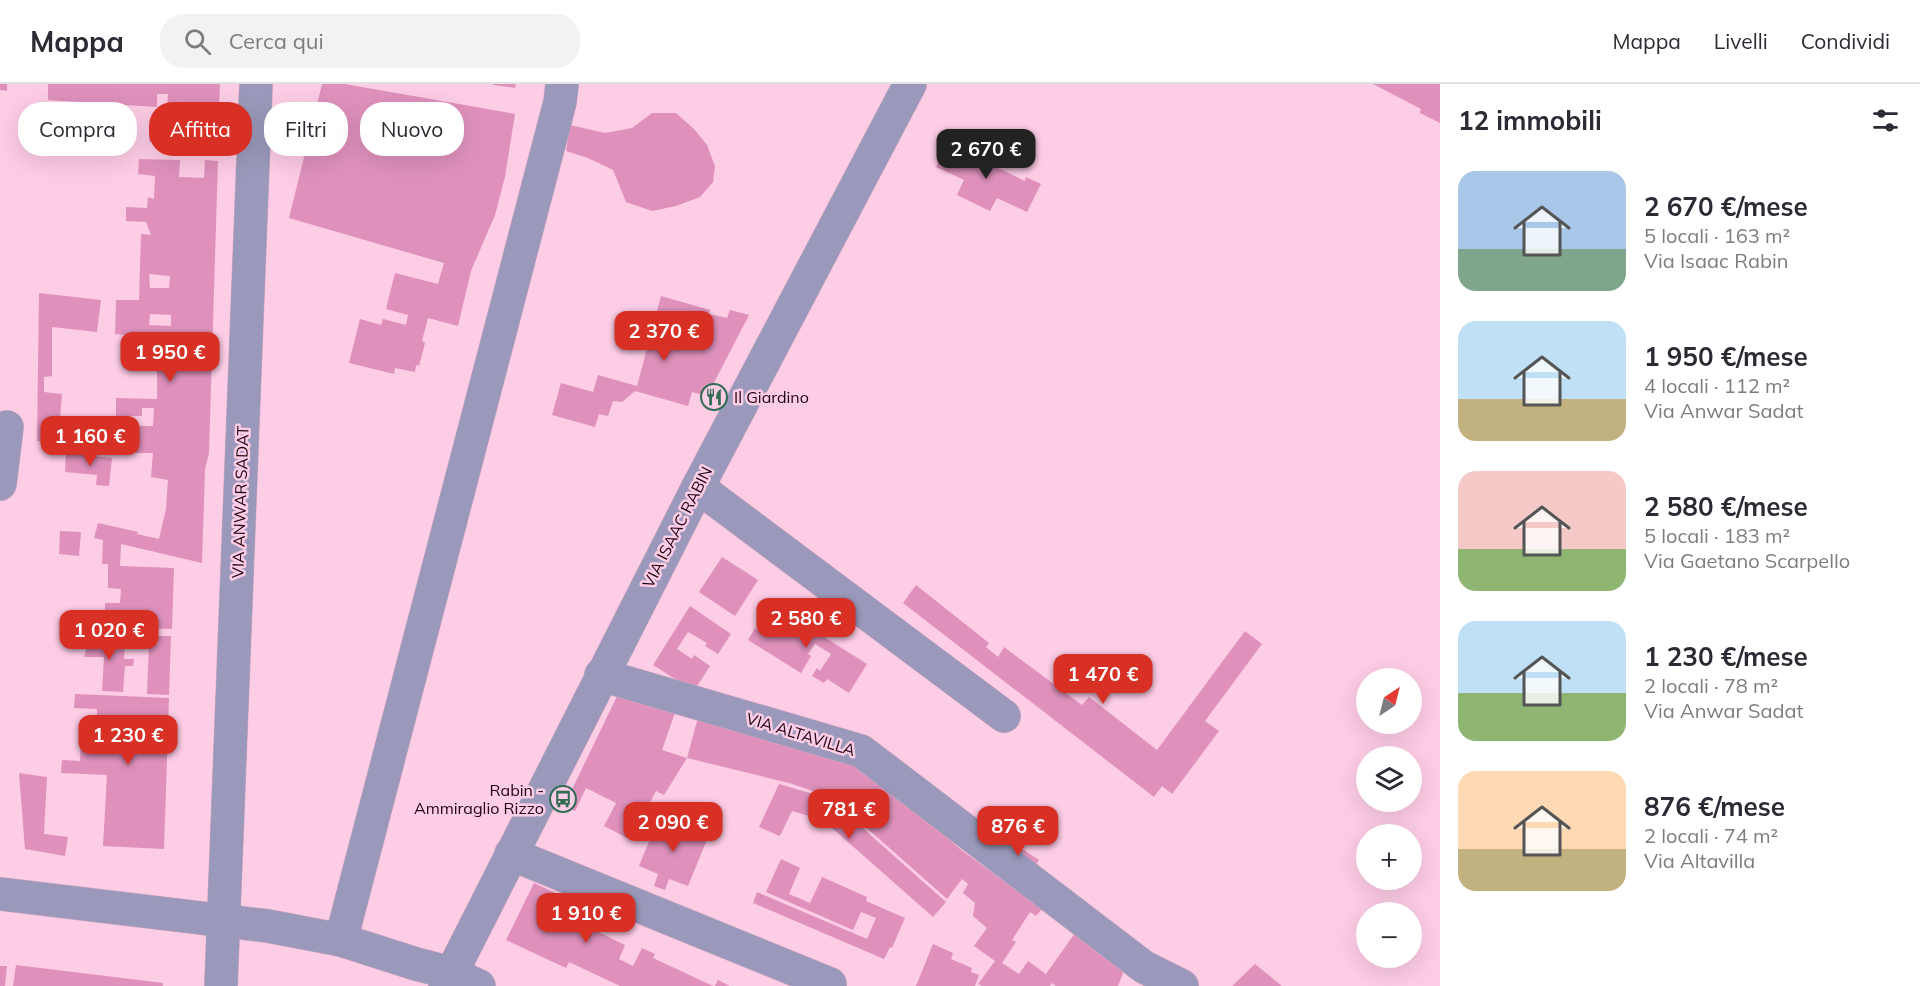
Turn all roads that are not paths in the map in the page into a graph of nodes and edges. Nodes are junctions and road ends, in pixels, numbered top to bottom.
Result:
1 (256, 84) edge
2 (562, 84) edge
3 (910, 84) edge
4 (7, 427) dead end
5 (0, 484) edge
6 (698, 487) junction
7 (601, 675) junction
8 (1004, 716) dead end
9 (511, 854) junction
10 (0, 894) edge
11 (224, 921) junction
12 (341, 940) junction
13 (450, 983) edge
14 (830, 984) dead end
15 (221, 986) edge
16 (1182, 986) edge

1 - 11 street, VIA ANWAR SADAT
2 - 12 street
3 - 6 street, VIA ISAAC RABIN
4 - 5 street
6 - 7 street, VIA ISAAC RABIN
6 - 8 street
7 - 9 street, VIA ISAAC RABIN
7 - 16 street, VIA ALTAVILLA
9 - 13 street, VIA ISAAC RABIN
9 - 14 street
10 - 11 street
11 - 12 street
11 - 15 street, VIA ANWAR SADAT
12 - 13 street

